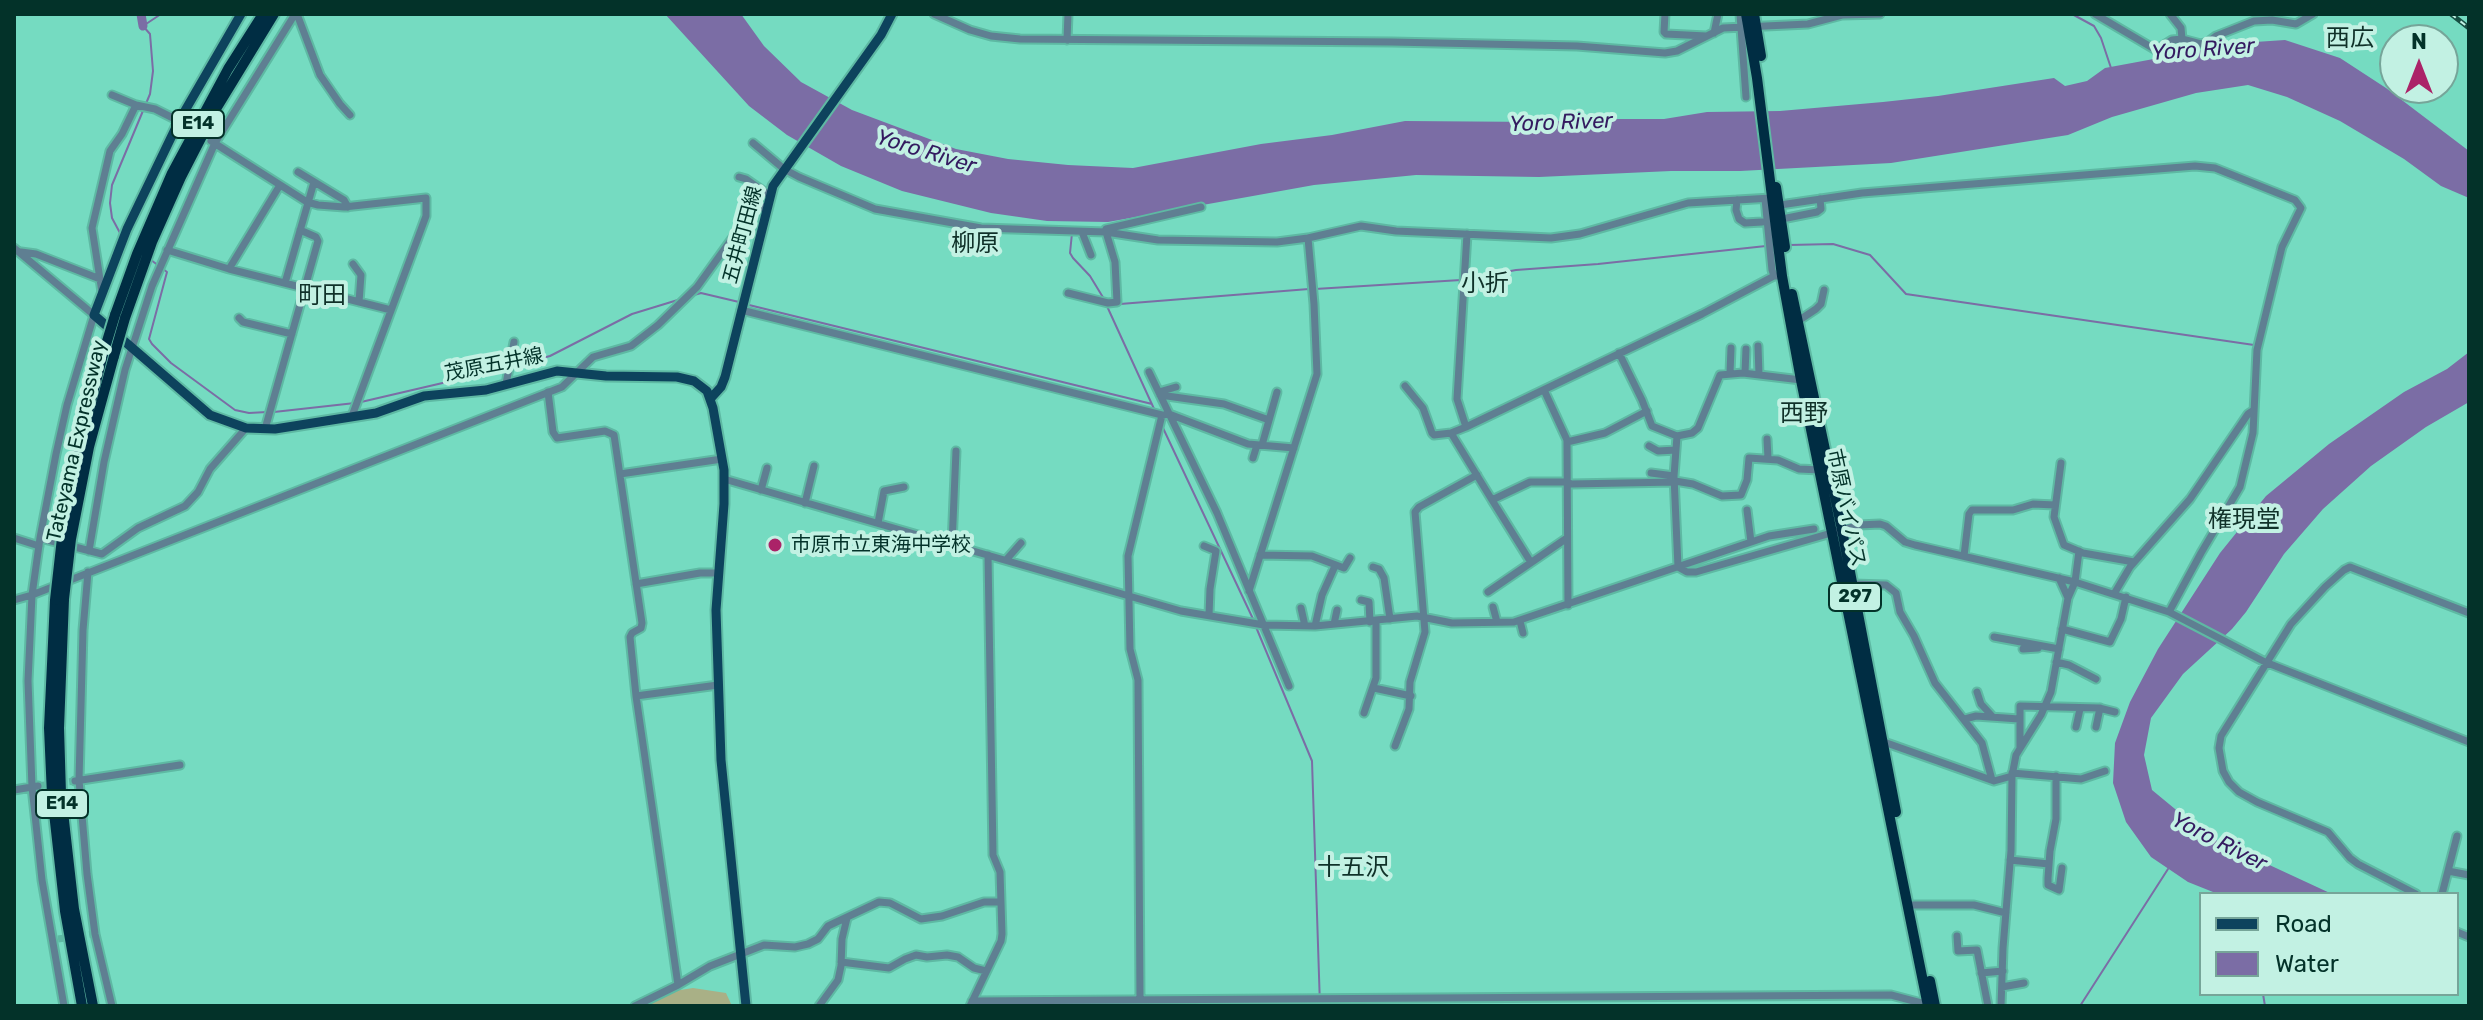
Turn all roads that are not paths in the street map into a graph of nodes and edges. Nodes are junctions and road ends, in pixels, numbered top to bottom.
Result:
1 (241, 14) edge
2 (296, 14) edge
3 (892, 14) edge
4 (934, 14) edge
5 (1068, 14) edge
6 (1665, 14) edge
7 (1718, 14) edge
8 (1743, 14) edge
9 (1754, 14) edge
10 (1761, 14) edge
11 (1880, 14) edge
12 (2095, 14) edge
13 (2170, 14) edge
14 (2309, 14) edge
15 (269, 16) edge
16 (1753, 26) junction
17 (1711, 35) junction
18 (2182, 39) junction
19 (1067, 40) junction
20 (112, 95) dead end
21 (1746, 97) dead end
22 (136, 105) junction
23 (350, 115) dead end
24 (182, 122) junction
25 (213, 142) junction
26 (753, 143) dead end
27 (784, 169) junction
28 (298, 172) dead end
29 (739, 177) dead end
30 (314, 182) junction
31 (280, 185) junction
32 (1772, 196) junction
33 (1820, 199) junction
34 (768, 200) junction
35 (1737, 200) junction
36 (307, 202) junction
37 (348, 207) junction
38 (1201, 207) dead end
39 (1787, 218) dead end
40 (1762, 222) dead end
41 (300, 230) junction
42 (1082, 232) junction
43 (1106, 232) junction
44 (1467, 234) junction
45 (1308, 238) junction
46 (16, 250) edge
47 (167, 250) junction
48 (1091, 255) dead end
49 (353, 264) dead end
50 (229, 269) junction
51 (1778, 276) junction
52 (100, 279) junction
53 (285, 283) junction
54 (304, 287) junction
55 (1824, 290) dead end
56 (102, 292) junction
57 (1068, 293) dead end
58 (359, 302) junction
59 (391, 310) junction
60 (741, 310) junction
61 (94, 315) junction
62 (239, 318) dead end
63 (1798, 321) junction
64 (292, 334) junction
65 (514, 342) dead end
66 (1758, 346) dead end
67 (131, 348) junction
68 (1731, 348) dead end
69 (1746, 349) dead end
70 (1619, 353) junction
71 (578, 371) junction
72 (1149, 372) dead end
73 (1730, 373) junction
74 (1745, 373) junction
75 (1759, 375) junction
76 (1801, 380) junction
77 (506, 384) junction
78 (1405, 386) dead end
79 (1544, 390) junction
80 (548, 392) junction
81 (1277, 392) dead end
82 (1160, 394) junction
83 (711, 398) junction
84 (1187, 400) junction
85 (2254, 410) junction
86 (1647, 411) junction
87 (1166, 414) junction
88 (352, 416) junction
89 (1269, 420) junction
90 (1466, 427) junction
91 (246, 428) junction
92 (265, 429) junction
93 (1451, 433) junction
94 (1677, 436) junction
95 (1767, 439) dead end
96 (1567, 442) junction
97 (1259, 445) junction
98 (1649, 446) dead end
99 (1294, 448) junction
100 (1676, 450) junction
101 (956, 451) dead end
102 (1253, 458) dead end
103 (1768, 458) junction
104 (722, 459) junction
105 (2061, 463) dead end
106 (814, 466) dead end
107 (767, 468) dead end
108 (1820, 470) junction
109 (1651, 473) dead end
110 (620, 474) junction
111 (1477, 475) junction
112 (724, 479) junction
113 (1675, 480) junction
114 (1567, 482) junction
115 (904, 487) dead end
116 (761, 490) junction
117 (1492, 500) junction
118 (805, 503) junction
119 (2055, 505) junction
120 (1747, 510) dead end
121 (878, 523) junction
122 (1814, 529) dead end
123 (1838, 531) junction
124 (14, 538) edge
125 (1567, 538) junction
126 (39, 542) junction
127 (1751, 542) junction
128 (1021, 543) dead end
129 (952, 545) junction
130 (1742, 545) junction
131 (1204, 546) dead end
132 (89, 551) junction
133 (2079, 551) junction
134 (102, 554) junction
135 (988, 555) junction
136 (1260, 555) junction
137 (1964, 556) junction
138 (1350, 558) dead end
139 (1745, 558) junction
140 (1006, 560) junction
141 (1530, 561) junction
142 (2134, 562) junction
143 (104, 566) junction
144 (1335, 566) junction
145 (1373, 567) dead end
146 (1678, 567) junction
147 (88, 572) junction
148 (719, 573) junction
149 (2059, 578) junction
150 (2075, 582) junction
151 (636, 584) junction
152 (1852, 584) junction
153 (1249, 591) junction
154 (1488, 592) dead end
155 (2114, 594) junction
156 (32, 595) junction
157 (1128, 595) junction
158 (2126, 597) junction
159 (2068, 598) junction
160 (59, 599) junction
161 (14, 600) edge
162 (1361, 600) dead end
163 (1568, 605) junction
164 (1493, 607) dead end
165 (1301, 608) dead end
166 (1337, 610) dead end
167 (2172, 613) junction
168 (2469, 613) edge
169 (1209, 615) junction
170 (1425, 617) junction
171 (1390, 619) junction
172 (1520, 621) junction
173 (1373, 622) junction
174 (1497, 622) junction
175 (1334, 624) junction
176 (1264, 625) junction
177 (1305, 626) junction
178 (1315, 626) junction
179 (2062, 629) junction
180 (1523, 633) dead end
181 (1994, 637) dead end
182 (2048, 647) junction
183 (2023, 649) dead end
184 (2059, 649) junction
185 (2056, 662) junction
186 (2265, 662) junction
187 (2096, 679) dead end
188 (718, 685) junction
189 (1289, 686) dead end
190 (1374, 688) junction
191 (1977, 692) dead end
192 (636, 696) junction
193 (1411, 696) junction
194 (2046, 705) junction
195 (2100, 708) junction
196 (2080, 709) junction
197 (2115, 712) dead end
198 (1364, 713) dead end
199 (1992, 717) junction
200 (1965, 719) junction
201 (2019, 719) junction
202 (2076, 727) dead end
203 (2096, 727) dead end
204 (1879, 741) junction
205 (2469, 742) edge
206 (1395, 746) dead end
207 (2020, 748) junction
208 (180, 765) dead end
209 (2105, 771) dead end
210 (2012, 774) junction
211 (2056, 776) junction
212 (1992, 780) junction
213 (76, 781) junction
214 (35, 787) junction
215 (14, 790) edge
216 (2457, 836) dead end
217 (2010, 860) junction
218 (2049, 864) junction
219 (2062, 868) dead end
220 (2448, 871) junction
221 (2469, 875) edge
222 (2412, 892) edge
223 (2443, 892) edge
224 (1001, 902) junction
225 (1913, 905) junction
226 (2006, 913) junction
227 (847, 918) junction
228 (1957, 936) dead end
229 (1991, 948) dead end
230 (2003, 948) junction
231 (740, 954) junction
232 (841, 962) junction
233 (986, 971) junction
234 (2003, 971) junction
235 (1981, 973) junction
236 (2024, 983) dead end
237 (678, 985) junction
238 (2002, 987) junction
239 (1886, 995) junction
240 (1140, 999) junction
241 (1396, 1002) edge
242 (971, 1004) edge
243 (64, 1006) edge
244 (82, 1006) edge
245 (93, 1006) edge
246 (112, 1006) edge
247 (635, 1006) edge
248 (746, 1006) edge
249 (819, 1006) edge
250 (1886, 1006) edge
251 (1930, 1006) edge
252 (1988, 1006) edge
253 (2001, 1006) edge

1 - 24 main road
2 - 23 street
2 - 25 street
3 - 27 main road, 五井町田線
4 - 19 street
5 - 19 street
6 - 17 street
7 - 17 street
8 - 16 highway, 市原バイパス / 297
9 - 16 highway, 市原バイパス / 297
10 - 16 street
11 - 16 street
12 - 18 street
13 - 18 street
14 - 18 street
15 - 160 highway, Tateyama Expressway / E14, bridge
16 - 17 street
16 - 21 street
16 - 32 highway, 市原バイパス / 297
17 - 19 street
20 - 22 street
22 - 24 street
22 - 52 street
24 - 56 main road
25 - 31 street
25 - 47 street
26 - 27 street
27 - 34 main road, 五井町田線
27 - 42 street
28 - 30 street
29 - 34 street
30 - 36 street
30 - 37 street
31 - 36 street
31 - 50 street
32 - 33 street
32 - 35 street
32 - 51 highway, 市原バイパス / 297
32 - 63 highway, 市原バイパス / 297
33 - 39 street
33 - 85 street
34 - 60 main road, 五井町田線
34 - 71 street
35 - 40 street
35 - 44 street
36 - 37 street
36 - 41 street
37 - 59 street
38 - 43 street
41 - 53 street
41 - 54 street
42 - 43 street
42 - 48 street
43 - 45 street
43 - 57 street
44 - 45 street
44 - 90 street
45 - 99 street
46 - 52 street
46 - 61 street
47 - 50 street
47 - 67 street
49 - 58 street
50 - 53 street
51 - 70 street
51 - 76 highway, 市原バイパス / 297
52 - 56 street
53 - 54 street
54 - 58 street
54 - 64 street
55 - 63 street
56 - 61 main road
58 - 59 street
59 - 88 street
60 - 83 main road, 五井町田線
60 - 87 street
61 - 67 main road, 茂原五井線
61 - 126 street
62 - 64 street
63 - 123 highway, 市原バイパス / 297
64 - 92 street
65 - 77 street
66 - 75 street
67 - 91 main road, 茂原五井線
67 - 132 street
68 - 73 street
69 - 74 street
70 - 79 street
70 - 86 street
71 - 77 main road, 茂原五井線
71 - 80 street
71 - 83 main road, 茂原五井線
72 - 82 street
73 - 74 street
73 - 94 street
74 - 75 street
75 - 76 street
76 - 108 highway, 市原バイパス / 297
77 - 88 main road, 茂原五井線
78 - 93 street
79 - 90 street
79 - 96 street
80 - 110 street
80 - 143 street
81 - 89 street
82 - 84 street
82 - 84 street
82 - 87 street
83 - 104 main road
84 - 89 street
85 - 142 street
85 - 167 street
86 - 94 street
86 - 96 street
87 - 97 street
87 - 153 street
87 - 157 street
88 - 92 main road, 茂原五井線
89 - 97 street
90 - 93 street
91 - 92 main road, 茂原五井線
91 - 134 street
93 - 111 street
94 - 100 street
95 - 103 street
96 - 114 street
97 - 99 street
97 - 102 street
98 - 100 street
99 - 136 street
100 - 113 street
101 - 129 street
103 - 108 street
103 - 113 street
104 - 110 street
104 - 112 main road
105 - 119 street
106 - 118 street
107 - 116 street
108 - 123 highway, 市原バイパス / 297
109 - 113 street
110 - 151 street
111 - 117 street
111 - 170 street
112 - 116 street
112 - 148 main road
113 - 114 street
113 - 146 street
114 - 117 street
114 - 125 street
115 - 121 street
116 - 118 street
117 - 141 street
118 - 121 street
119 - 133 street
119 - 137 street
120 - 127 street
121 - 129 street
122 - 127 street
123 - 137 street
123 - 139 street
123 - 152 highway, 市原バイパス / 297
123 - 204 highway, 市原バイパス / 297
124 - 126 street
125 - 141 street
125 - 163 street
126 - 132 street
126 - 156 street
127 - 130 street
128 - 140 street
129 - 135 street
130 - 139 street
130 - 146 street
131 - 169 street
132 - 134 street
133 - 142 street
133 - 150 street
134 - 143 street
135 - 140 street
135 - 224 street
136 - 144 street
136 - 153 street
137 - 149 street
138 - 144 street
139 - 146 street
140 - 157 street
141 - 154 street
142 - 155 street
143 - 147 street
144 - 178 street
145 - 171 street
146 - 163 street
147 - 156 street
147 - 213 street
148 - 151 street
148 - 188 main road
149 - 150 street
149 - 159 street
150 - 155 street
150 - 159 street
151 - 192 street
152 - 200 street
152 - 204 highway, 市原バイパス / 297
153 - 176 street
155 - 158 street
156 - 161 street
156 - 214 street
157 - 169 street
157 - 240 street
158 - 167 street
158 - 179 street
159 - 179 street
160 - 244 highway, Tateyama Expressway / E14
160 - 245 highway, Tateyama Expressway / E14
162 - 173 street
163 - 172 street
164 - 174 street
165 - 177 street
166 - 175 street
167 - 186 street
168 - 186 street
169 - 176 street
170 - 171 street
170 - 174 street
170 - 193 street
171 - 173 street
172 - 174 street
172 - 180 street
173 - 175 street
173 - 190 street
175 - 178 street
176 - 177 street
176 - 189 street
177 - 178 street
179 - 184 street
181 - 182 street
182 - 183 street
182 - 184 street
184 - 185 street
185 - 187 street
185 - 194 street
186 - 205 street
186 - 222 street
188 - 192 street
188 - 231 main road
190 - 193 street
190 - 198 street
191 - 199 street
192 - 237 street
193 - 206 street
194 - 196 street
194 - 201 street
194 - 207 street
195 - 196 street
195 - 197 street
195 - 203 street
196 - 202 street
199 - 200 street
199 - 201 street
200 - 212 street
201 - 207 street
204 - 212 street
204 - 225 highway, 市原バイパス / 297
204 - 251 highway, 市原バイパス / 297
207 - 210 street
208 - 213 street
209 - 211 street
210 - 211 street
210 - 212 street
210 - 217 street
211 - 218 street
213 - 246 street
214 - 215 street
214 - 243 street
216 - 220 street
217 - 218 street
217 - 226 street
218 - 219 street
220 - 221 street
220 - 223 street
224 - 227 street
224 - 233 street
225 - 226 street
225 - 251 highway, 市原バイパス / 297
226 - 230 street
227 - 231 street
227 - 232 street
228 - 235 street
229 - 230 street
230 - 234 street
231 - 237 street
231 - 248 main road
232 - 233 street
232 - 249 street
233 - 242 street
234 - 235 street
234 - 238 street
235 - 252 street
236 - 238 street
237 - 247 street
238 - 253 street
239 - 241 street
239 - 250 street
239 - 251 street
240 - 241 street
240 - 242 street

